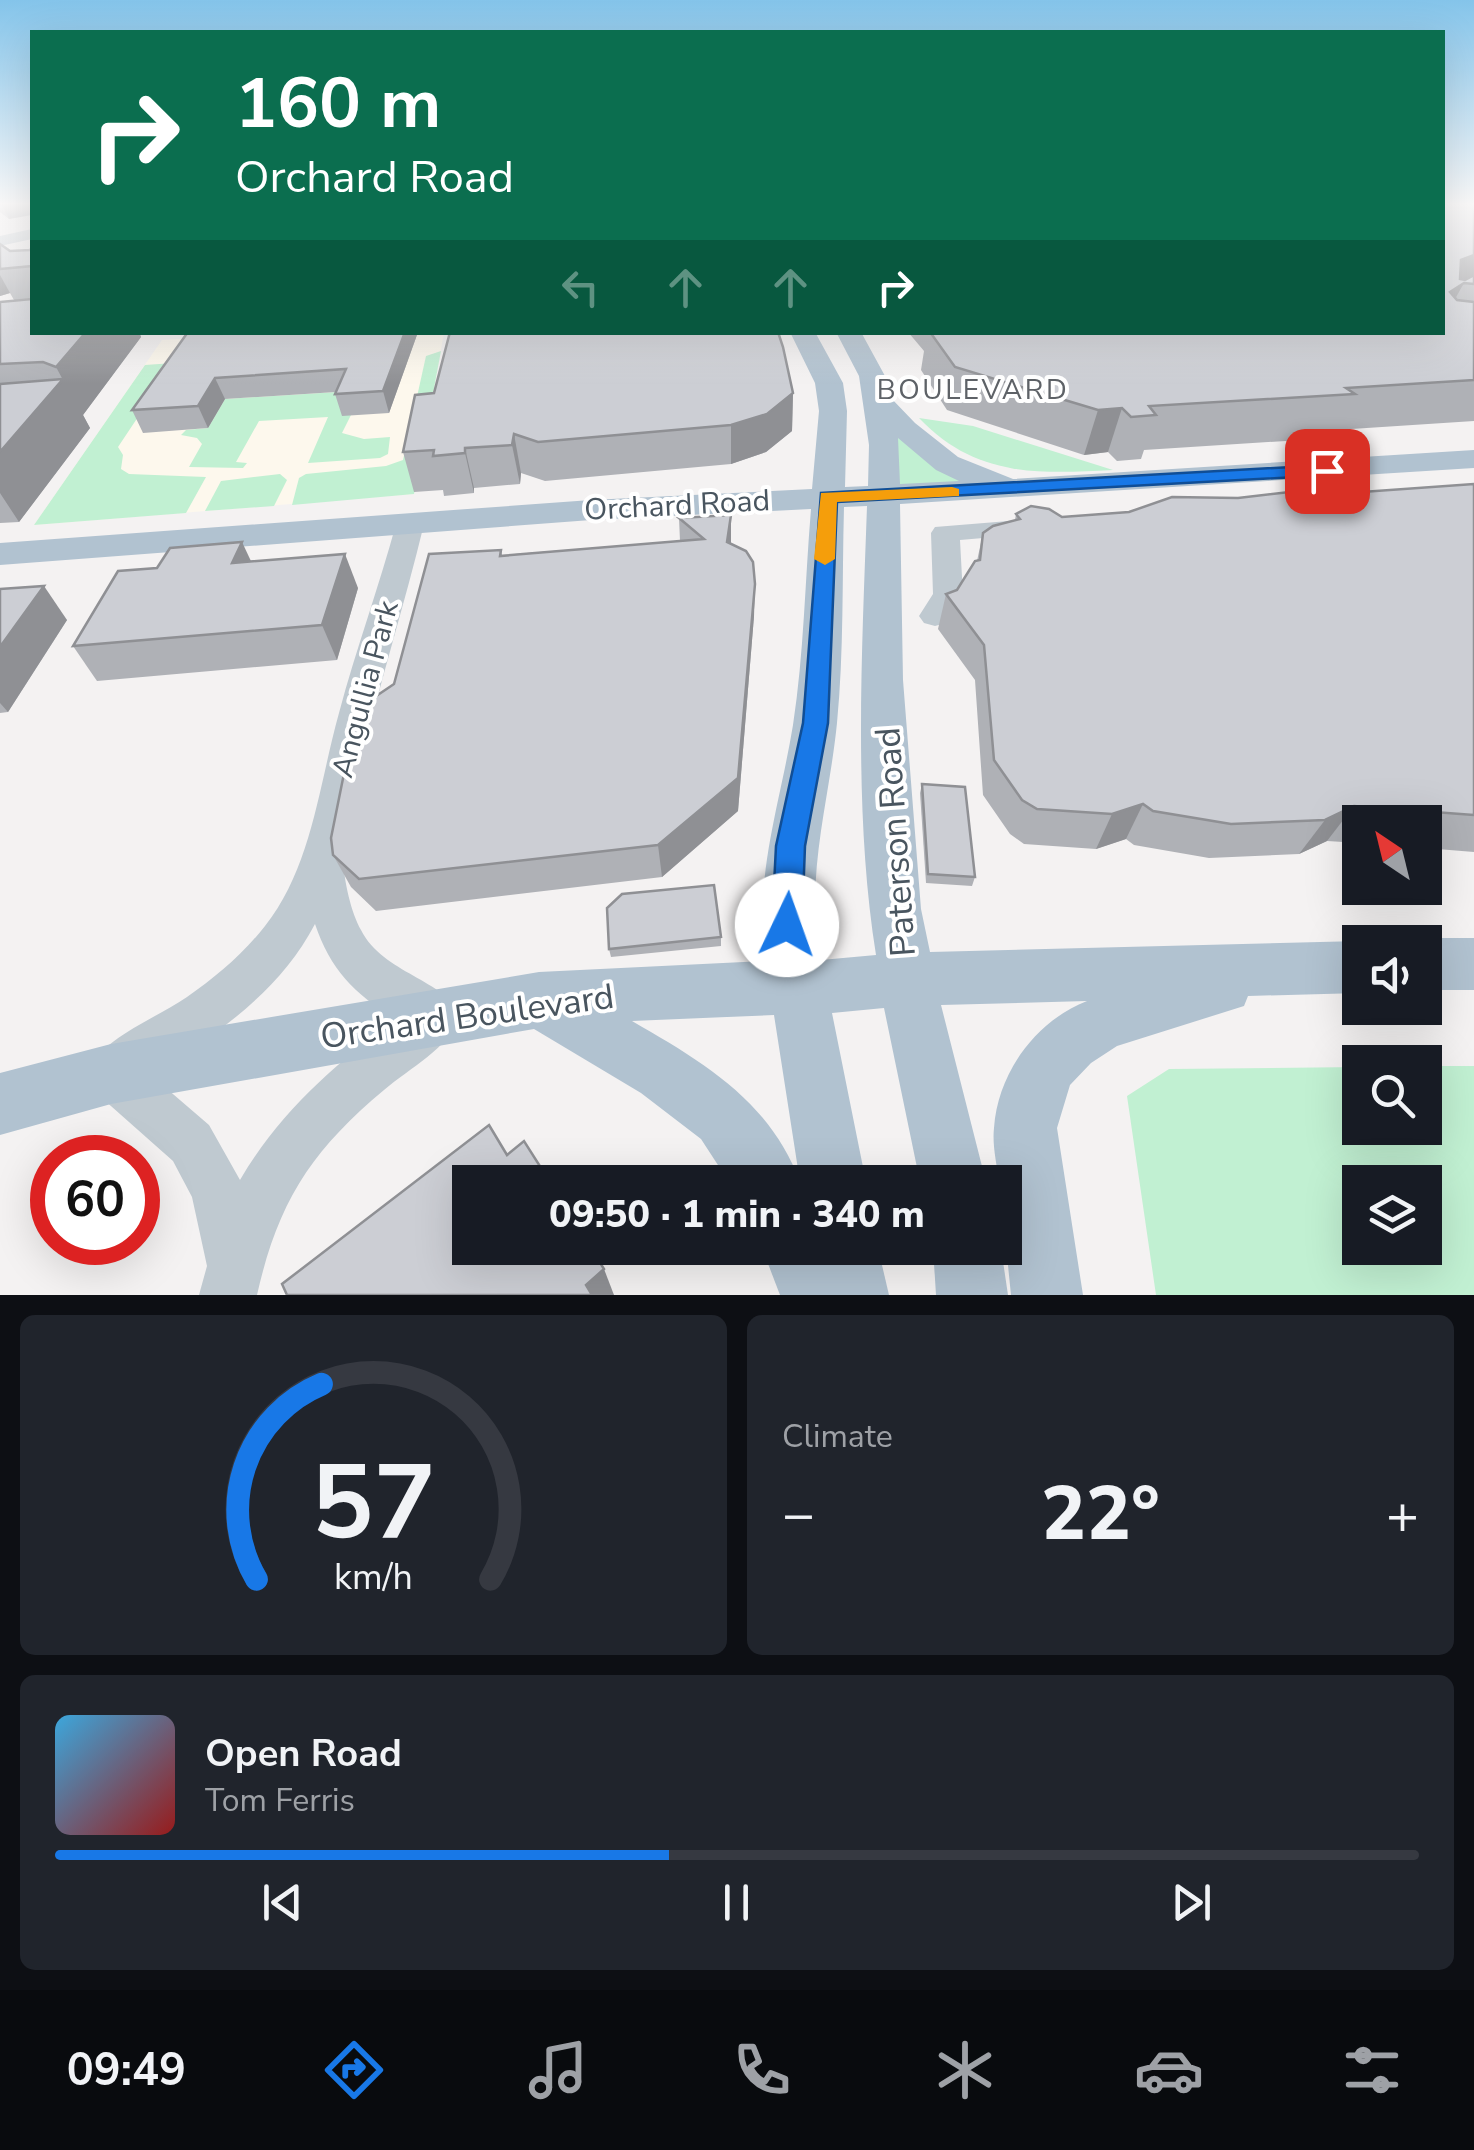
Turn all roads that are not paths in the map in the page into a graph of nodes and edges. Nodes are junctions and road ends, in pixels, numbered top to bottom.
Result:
1 (804, 335) edge
2 (850, 335) edge
3 (879, 402) junction
4 (1474, 459) edge
5 (1048, 487) junction
6 (882, 496) junction
7 (828, 497) junction
8 (410, 524) junction
9 (1061, 525) edge
10 (0, 554) edge
11 (935, 616) dead end
12 (324, 854) junction
13 (1442, 964) edge
14 (1474, 964) edge
15 (1342, 968) edge
16 (1296, 969) junction
17 (906, 979) junction
18 (797, 989) junction
19 (539, 1000) junction
20 (438, 1016) junction
21 (111, 1074) junction
22 (0, 1104) edge
23 (755, 1165) edge
24 (830, 1165) edge
25 (949, 1165) edge
26 (803, 1265) edge
27 (847, 1265) edge
28 (969, 1265) edge
29 (231, 1279) edge
30 (816, 1295) edge
31 (853, 1295) edge
32 (972, 1295) edge
33 (1047, 1295) edge

1 - 7 main road
2 - 3 main road
3 - 5 main road
3 - 6 main road, Paterson Road
4 - 5 main road, Orchard Road
5 - 6 main road, Orchard Road
6 - 7 main road, Orchard Road
6 - 17 main road, Paterson Road
7 - 8 main road, Orchard Road
7 - 18 main road
8 - 10 main road, Orchard Road
8 - 12 street, Angullia Park
9 - 11 street
12 - 20 street, Angullia Park
12 - 21 street, Angullia Park
13 - 14 main road
15 - 16 main road, Orchard Boulevard
16 - 17 main road, Orchard Boulevard
16 - 33 main road
17 - 18 main road, Orchard Boulevard
17 - 25 main road, Paterson Road
18 - 19 main road, Orchard Boulevard
18 - 24 main road
19 - 20 main road, Orchard Boulevard
19 - 23 main road
20 - 21 main road, Orchard Boulevard
20 - 29 street
21 - 22 main road, Orchard Boulevard
21 - 29 street
26 - 30 main road
27 - 31 main road
28 - 32 main road

